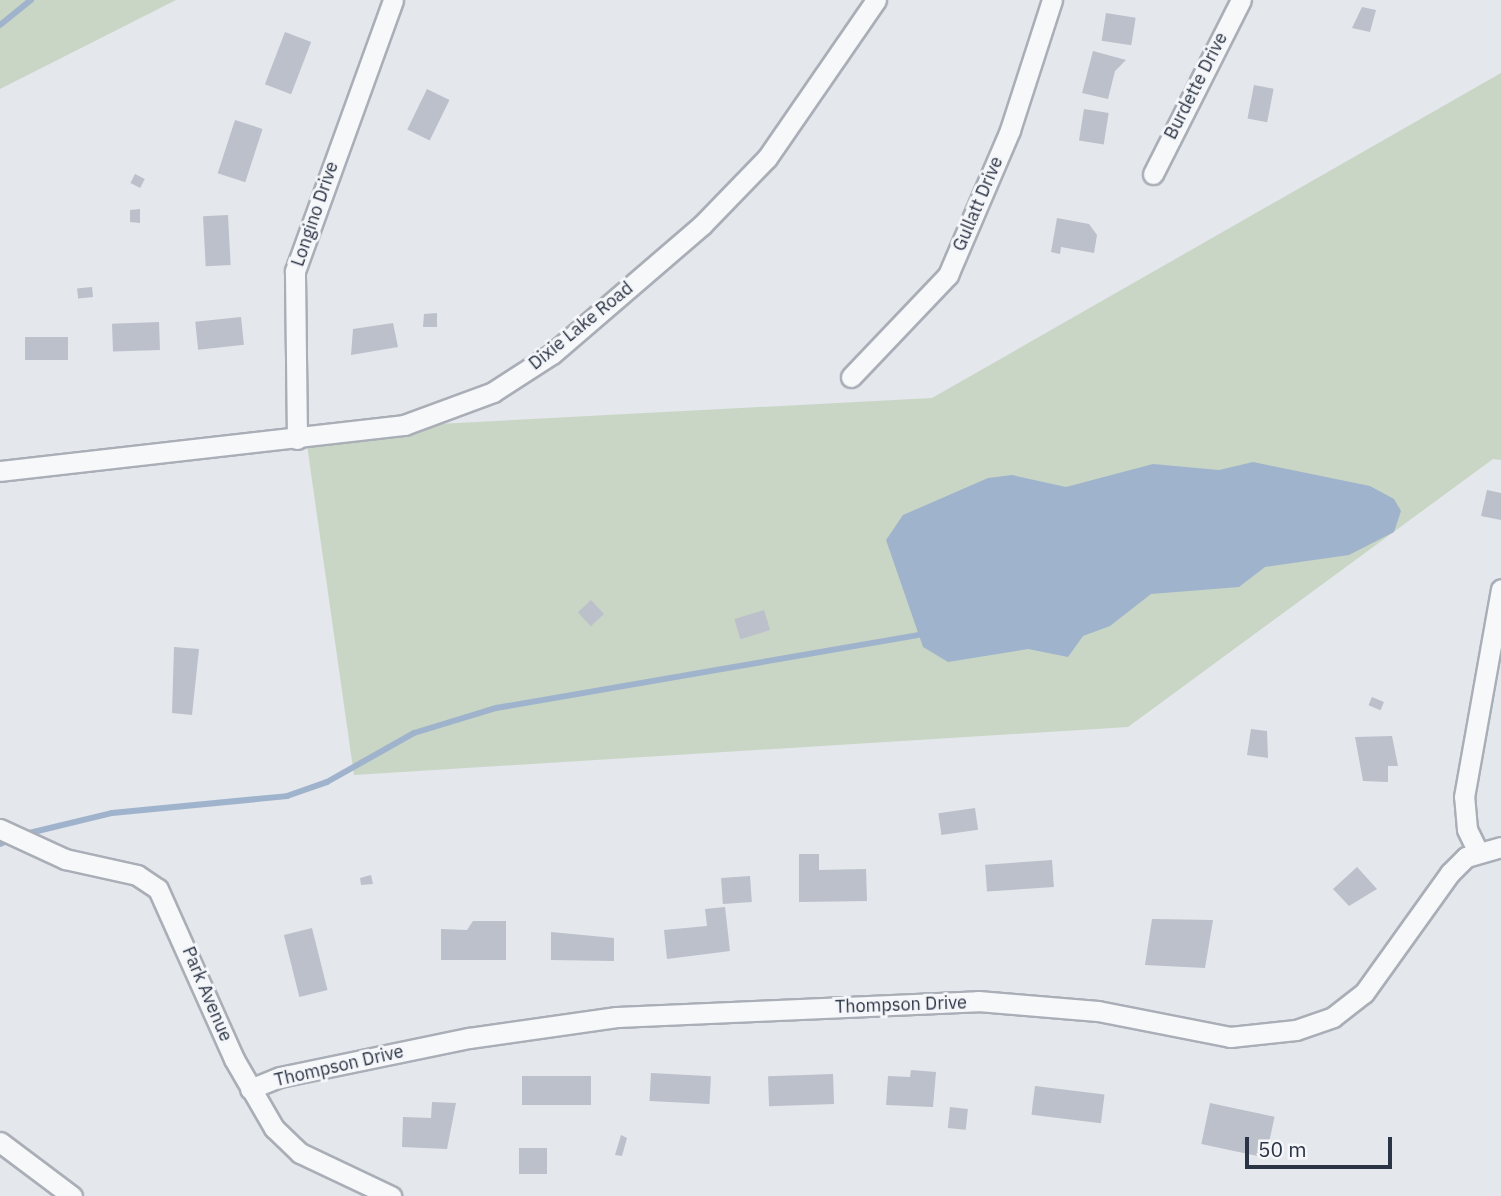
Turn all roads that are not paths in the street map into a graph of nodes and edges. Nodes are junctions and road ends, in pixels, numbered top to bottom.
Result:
1 (393, 0) edge
2 (876, 0) edge
3 (1052, 0) edge
4 (1241, 0) edge
5 (1153, 174) dead end
6 (851, 377) dead end
7 (297, 439) junction
8 (0, 471) edge
9 (1501, 589) edge
10 (0, 829) edge
11 (1501, 847) edge
12 (1478, 852) junction
13 (250, 1089) junction
14 (0, 1142) edge
15 (72, 1196) edge
16 (391, 1196) edge

1 - 7 street, Longino Drive
2 - 7 street, Dixie Lake Road
3 - 6 street, Gullatt Drive
4 - 5 street, Burdette Drive
7 - 8 street, Dixie Lake Road
9 - 12 street
10 - 13 street, Park Avenue
11 - 12 street, Thompson Drive
12 - 13 street, Thompson Drive
13 - 16 street, Park Avenue
14 - 15 street

